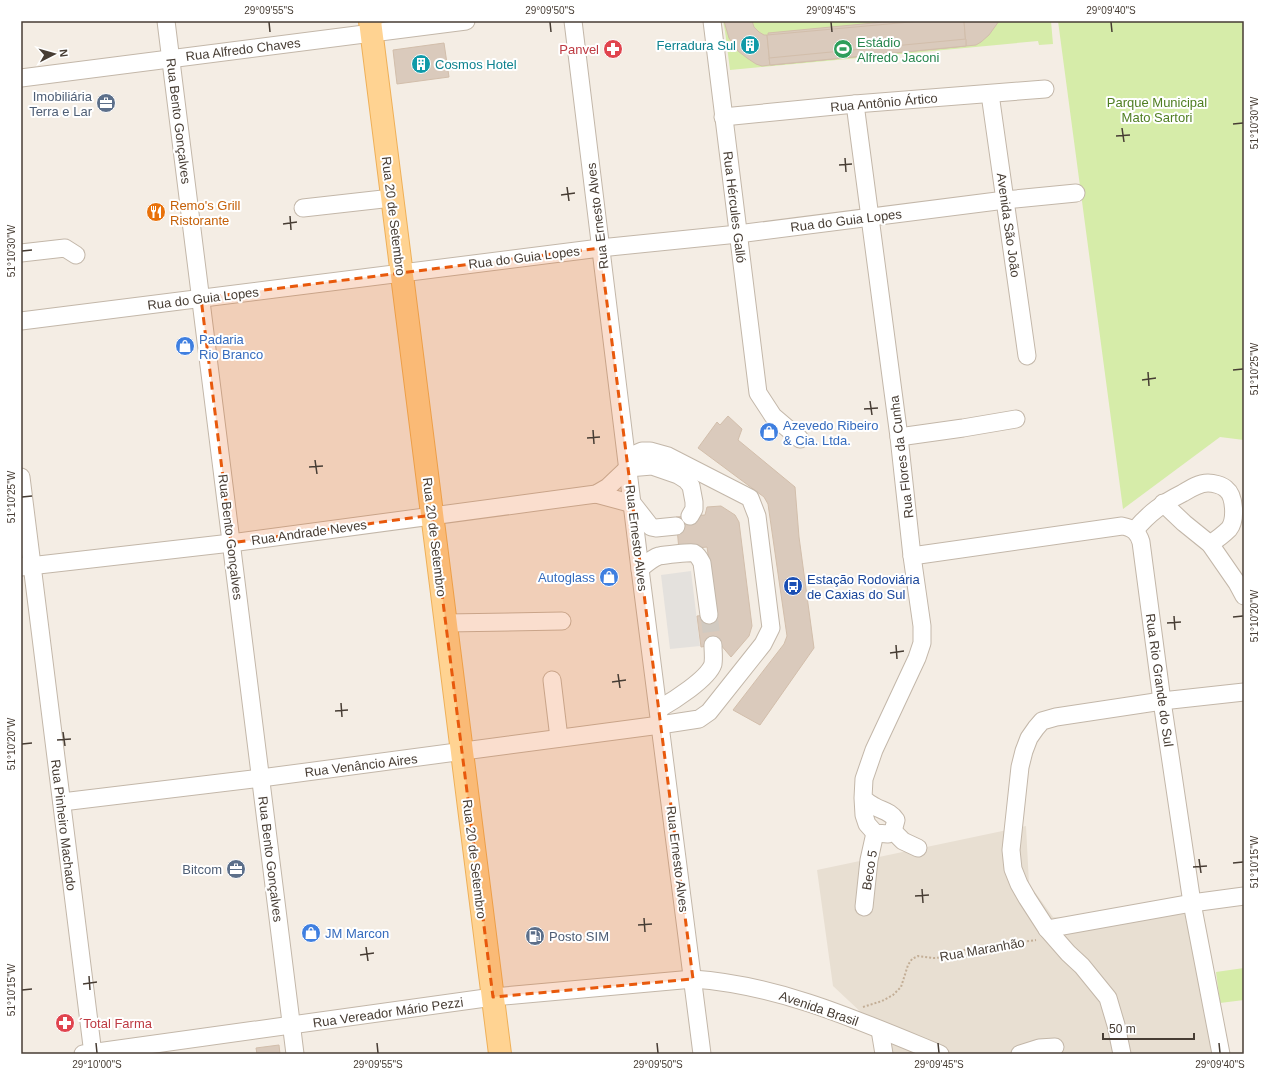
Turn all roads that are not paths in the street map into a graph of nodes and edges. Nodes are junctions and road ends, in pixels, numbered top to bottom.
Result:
1 (166, 21) edge
2 (466, 21) edge
3 (573, 21) edge
4 (712, 21) edge
5 (371, 27) edge
6 (171, 59) junction
7 (21, 78) edge
8 (1045, 89) dead end
9 (990, 94) junction
10 (855, 104) junction
11 (723, 117) junction
12 (1076, 193) dead end
13 (392, 198) junction
14 (1005, 200) junction
15 (303, 208) dead end
16 (870, 218) junction
17 (738, 234) junction
18 (600, 248) junction
19 (21, 253) edge
20 (76, 255) dead end
21 (402, 272) junction
22 (201, 298) junction
23 (21, 321) edge
24 (1027, 356) dead end
25 (1016, 419) dead end
26 (899, 437) junction
27 (800, 439) dead end
28 (628, 468) junction
29 (21, 477) edge
30 (596, 494) junction
31 (1163, 503) junction
32 (633, 504) junction
33 (432, 515) junction
34 (690, 516) dead end
35 (676, 526) dead end
36 (1135, 530) junction
37 (231, 543) junction
38 (1210, 544) junction
39 (912, 556) junction
40 (26, 566) edge
41 (640, 569) junction
42 (1244, 596) edge
43 (708, 615) tunnel mouth
44 (562, 621) dead end
45 (446, 623) junction
46 (713, 645) tunnel mouth
47 (552, 680) dead end
48 (1244, 692) edge
49 (1162, 700) junction
50 (660, 717) junction
51 (559, 738) junction
52 (462, 751) junction
53 (261, 778) junction
54 (863, 798) junction
55 (62, 802) junction
56 (893, 831) junction
57 (875, 833) junction
58 (918, 848) dead end
59 (1244, 896) edge
60 (1192, 903) junction
61 (864, 907) dead end
62 (1050, 933) junction
63 (693, 979) junction
64 (493, 998) junction
65 (292, 1025) junction
66 (880, 1030) junction
67 (1055, 1047) dead end
68 (154, 1049) edge
69 (90, 1054) edge
70 (295, 1054) edge
71 (500, 1054) edge
72 (702, 1054) edge
73 (884, 1054) edge
74 (940, 1054) edge
75 (1020, 1054) edge
76 (1122, 1054) edge
77 (1220, 1054) edge

1 - 6 street, Rua Bento Gonçalves
2 - 5 street, Rua Alfredo Chaves
3 - 18 street, Rua Ernesto Alves
4 - 11 street, Rua Hércules Galló
5 - 6 street, Rua Alfredo Chaves
5 - 13 main road, Rua 20 de Setembro
6 - 7 street, Rua Alfredo Chaves
6 - 22 street, Rua Bento Gonçalves
8 - 9 street, Rua Antônio Ártico
9 - 10 street, Rua Antônio Ártico
9 - 14 street, Avenida São João
10 - 11 street, Rua Antônio Ártico
10 - 16 street, Rua Flores da Cunha
11 - 17 street, Rua Hércules Galló
12 - 14 street, Rua do Guia Lopes
13 - 15 street
13 - 21 main road, Rua 20 de Setembro
14 - 16 street, Rua do Guia Lopes
14 - 24 street, Avenida São João
16 - 17 street, Rua do Guia Lopes
16 - 26 street, Rua Flores da Cunha
17 - 18 street, Rua do Guia Lopes
17 - 27 street, Rua Hércules Galló
18 - 21 street, Rua do Guia Lopes
18 - 28 street, Rua Ernesto Alves
19 - 20 street
21 - 22 street, Rua do Guia Lopes
21 - 33 main road, Rua 20 de Setembro
22 - 23 street, Rua do Guia Lopes
22 - 37 street, Rua Bento Gonçalves
25 - 26 street
26 - 39 street, Rua Flores da Cunha
28 - 30 street, Rua Andrade Neves
28 - 32 street, Rua Ernesto Alves
28 - 34 street
28 - 50 street, Rua Andrade Neves
29 - 40 street, Rua Pinheiro Machado
30 - 32 street, Rua Andrade Neves
30 - 33 street, Rua Andrade Neves
31 - 36 street
31 - 38 street
31 - 38 street
32 - 35 street
32 - 41 street, Rua Ernesto Alves
33 - 37 street, Rua Andrade Neves
33 - 45 main road, Rua 20 de Setembro
36 - 39 street
36 - 49 street, Rua Rio Grande do Sul
37 - 40 street, Rua Andrade Neves
37 - 53 street, Rua Bento Gonçalves
38 - 42 street
39 - 54 street, Rua Flores da Cunha
40 - 55 street, Rua Pinheiro Machado
41 - 43 street
41 - 50 street, Rua Ernesto Alves
44 - 45 street
45 - 52 main road, Rua 20 de Setembro
46 - 50 street
47 - 51 street
48 - 49 street
49 - 60 street, Rua Rio Grande do Sul
49 - 62 street
50 - 51 street, Rua Venâncio Aires
50 - 63 street, Rua Ernesto Alves
51 - 52 street, Rua Venâncio Aires
52 - 53 street, Rua Venâncio Aires
52 - 64 main road, Rua 20 de Setembro
53 - 55 street, Rua Venâncio Aires
53 - 65 street, Rua Bento Gonçalves
54 - 56 street
54 - 57 street, Rua Flores da Cunha
55 - 69 street, Rua Pinheiro Machado
56 - 57 street
56 - 58 street
57 - 61 street, Beco 5
59 - 60 street
60 - 62 street
60 - 77 street, Rua Rio Grande do Sul
62 - 76 street
63 - 64 street, Rua Vereador Mário Pezzi
63 - 66 street, Avenida Brasil
63 - 72 street, Rua Ernesto Alves
64 - 65 street, Rua Vereador Mário Pezzi
64 - 71 main road, Rua 20 de Setembro
65 - 68 street, Rua Vereador Mário Pezzi
65 - 70 street, Rua Bento Gonçalves
66 - 73 street
66 - 74 street, Avenida Brasil
67 - 75 street
68 - 69 street, Rua Vereador Mário Pezzi

